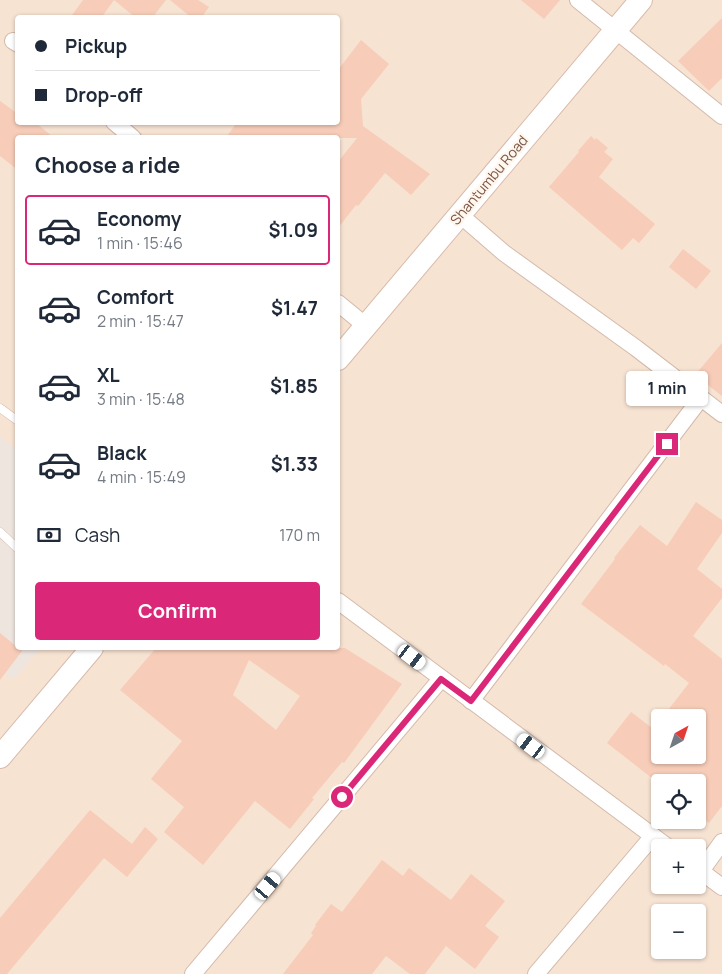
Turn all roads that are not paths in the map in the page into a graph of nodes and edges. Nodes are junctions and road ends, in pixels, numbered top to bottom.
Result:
1 (578, 0) edge
2 (641, 0) edge
3 (616, 31) junction
4 (722, 116) edge
5 (118, 125) edge
6 (129, 135) edge
7 (459, 214) junction
8 (340, 305) edge
9 (366, 326) junction
10 (340, 357) edge
11 (702, 398) junction
12 (0, 408) edge
13 (722, 414) edge
14 (15, 419) edge
15 (0, 532) edge
16 (15, 546) edge
17 (340, 603) edge
18 (86, 650) edge
19 (441, 679) junction
20 (471, 701) junction
21 (0, 757) edge
22 (653, 836) junction
23 (657, 839) edge
24 (722, 842) edge
25 (706, 861) edge
26 (706, 875) edge
27 (722, 886) edge
28 (193, 974) edge
29 (536, 974) edge

1 - 3 street
2 - 3 street, Shantumbu Road
3 - 4 street
3 - 7 street, Shantumbu Road
5 - 6 street
7 - 9 street, Shantumbu Road
7 - 11 street
8 - 9 street
9 - 10 street, Shantumbu Road
11 - 13 street
11 - 20 street
12 - 14 lane
15 - 16 lane
17 - 19 street
18 - 21 street
19 - 20 street
19 - 28 street
20 - 22 street
22 - 23 street
22 - 29 street
24 - 25 street
26 - 27 street

